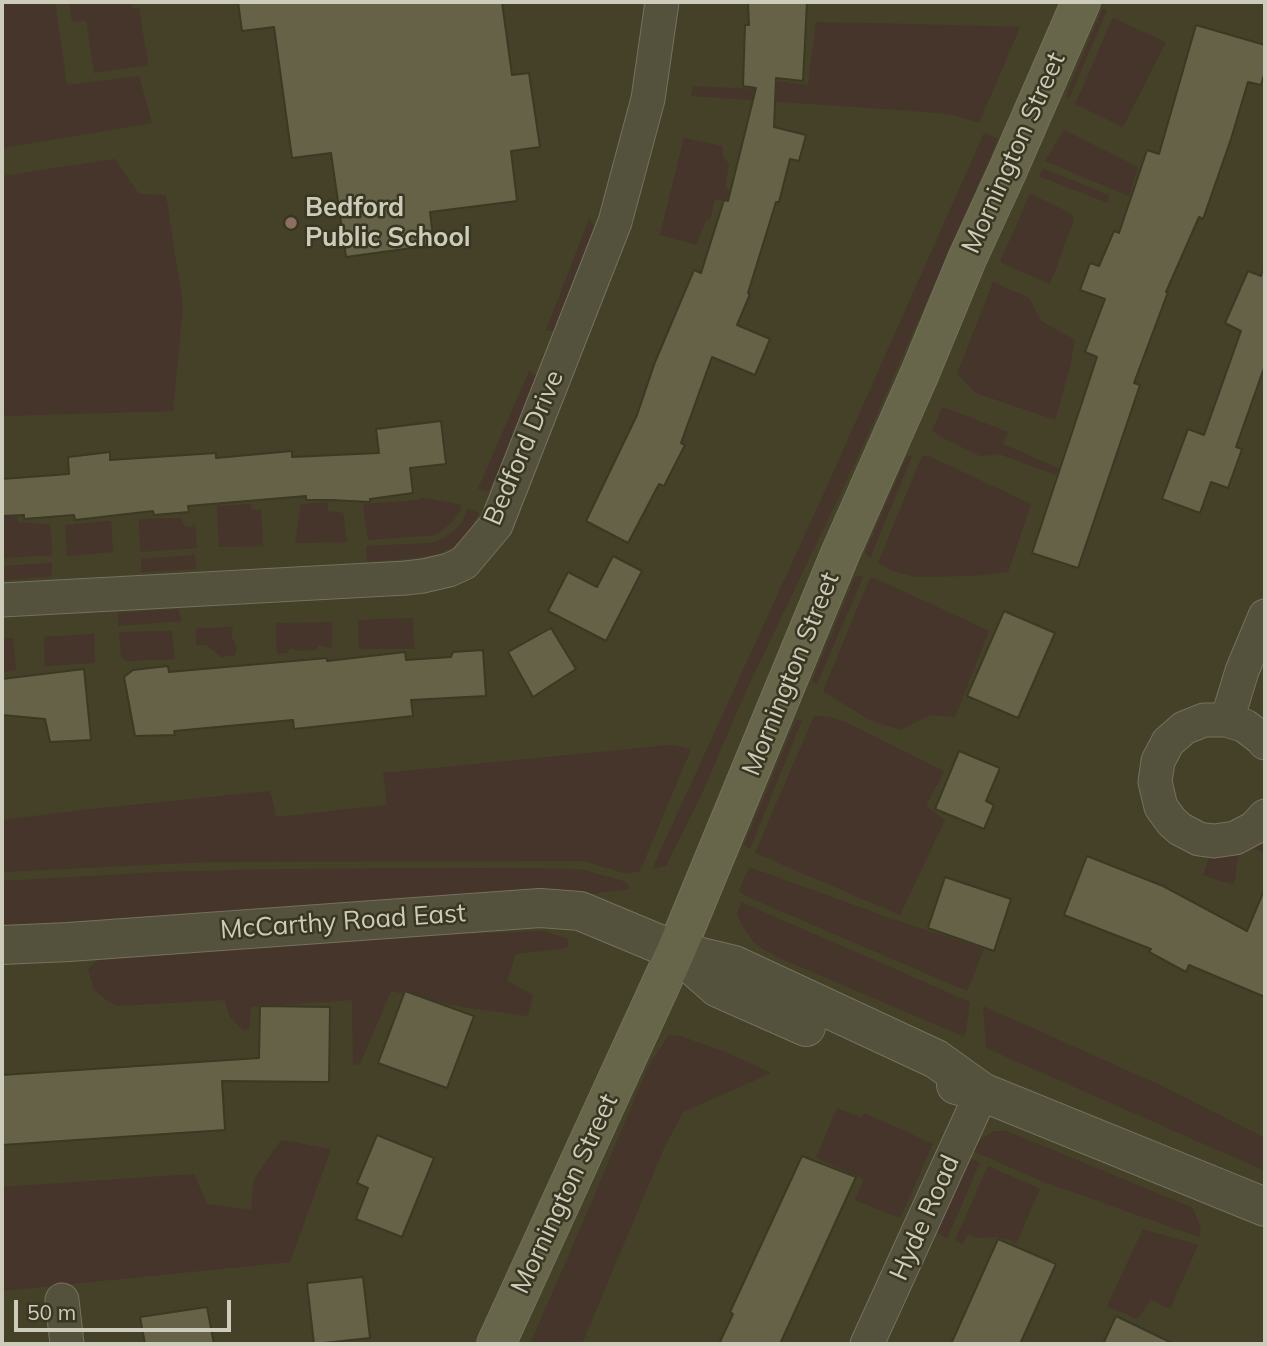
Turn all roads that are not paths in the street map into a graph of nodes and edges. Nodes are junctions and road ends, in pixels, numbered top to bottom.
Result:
1 (662, 2) edge
2 (1080, 2) edge
3 (2, 600) edge
4 (1265, 616) edge
5 (1227, 720) junction
6 (1265, 743) edge
7 (1265, 817) edge
8 (2, 945) edge
9 (676, 951) junction
10 (982, 1092) junction
11 (1265, 1207) edge
12 (62, 1300) dead end
13 (67, 1344) edge
14 (496, 1344) edge
15 (867, 1344) edge

1 - 3 street, Bedford Drive
2 - 9 main road, Mornington Street
4 - 5 street
5 - 6 street
5 - 7 street
8 - 9 street, McCarthy Road East
9 - 10 street, McCarthy Road East
9 - 14 main road, Mornington Street
10 - 11 street, McCarthy Road East
10 - 15 street, Hyde Road
12 - 13 street

